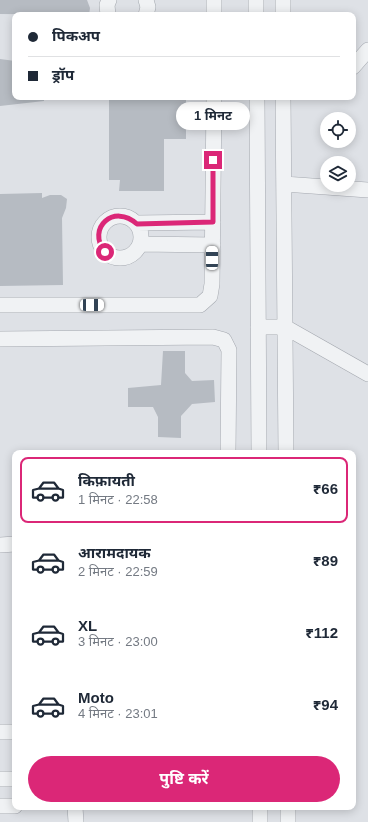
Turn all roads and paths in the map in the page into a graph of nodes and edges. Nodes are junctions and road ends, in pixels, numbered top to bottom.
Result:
1 (109, 0) edge
2 (146, 0) edge
3 (214, 0) edge
4 (256, 0) edge
5 (283, 0) edge
6 (108, 12) edge
7 (147, 12) edge
8 (214, 12) edge
9 (256, 12) edge
10 (283, 12) edge
11 (368, 50) edge
12 (356, 64) edge
13 (214, 100) edge
14 (257, 100) edge
15 (283, 100) edge
16 (284, 184) junction
17 (368, 190) edge
18 (213, 222) junction
19 (137, 224) junction
20 (140, 244) junction
21 (213, 245) junction
22 (0, 305) edge
23 (258, 327) junction
24 (285, 327) junction
25 (0, 339) edge
26 (368, 374) edge
27 (228, 450) edge
28 (259, 450) edge
29 (286, 450) edge
30 (0, 544) edge
31 (12, 544) edge
32 (0, 732) edge
33 (12, 732) edge
34 (0, 779) edge
35 (12, 779) edge
36 (0, 806) edge
37 (12, 806) edge
38 (75, 810) edge
39 (260, 810) edge
40 (288, 810) edge
41 (76, 822) edge
42 (260, 822) edge
43 (288, 822) edge

1 - 6 street
2 - 7 street
3 - 8 street
4 - 9 street
5 - 10 street
11 - 12 street
13 - 18 street
14 - 23 street
15 - 16 street
16 - 17 street
16 - 24 street
18 - 19 street
18 - 21 street
19 - 20 street
19 - 20 street
20 - 21 street
21 - 22 street
23 - 24 street
23 - 28 street
24 - 26 street
24 - 29 street
25 - 27 street
30 - 31 street
32 - 33 street
34 - 35 street
36 - 37 street
38 - 41 street
39 - 42 street
40 - 43 street

